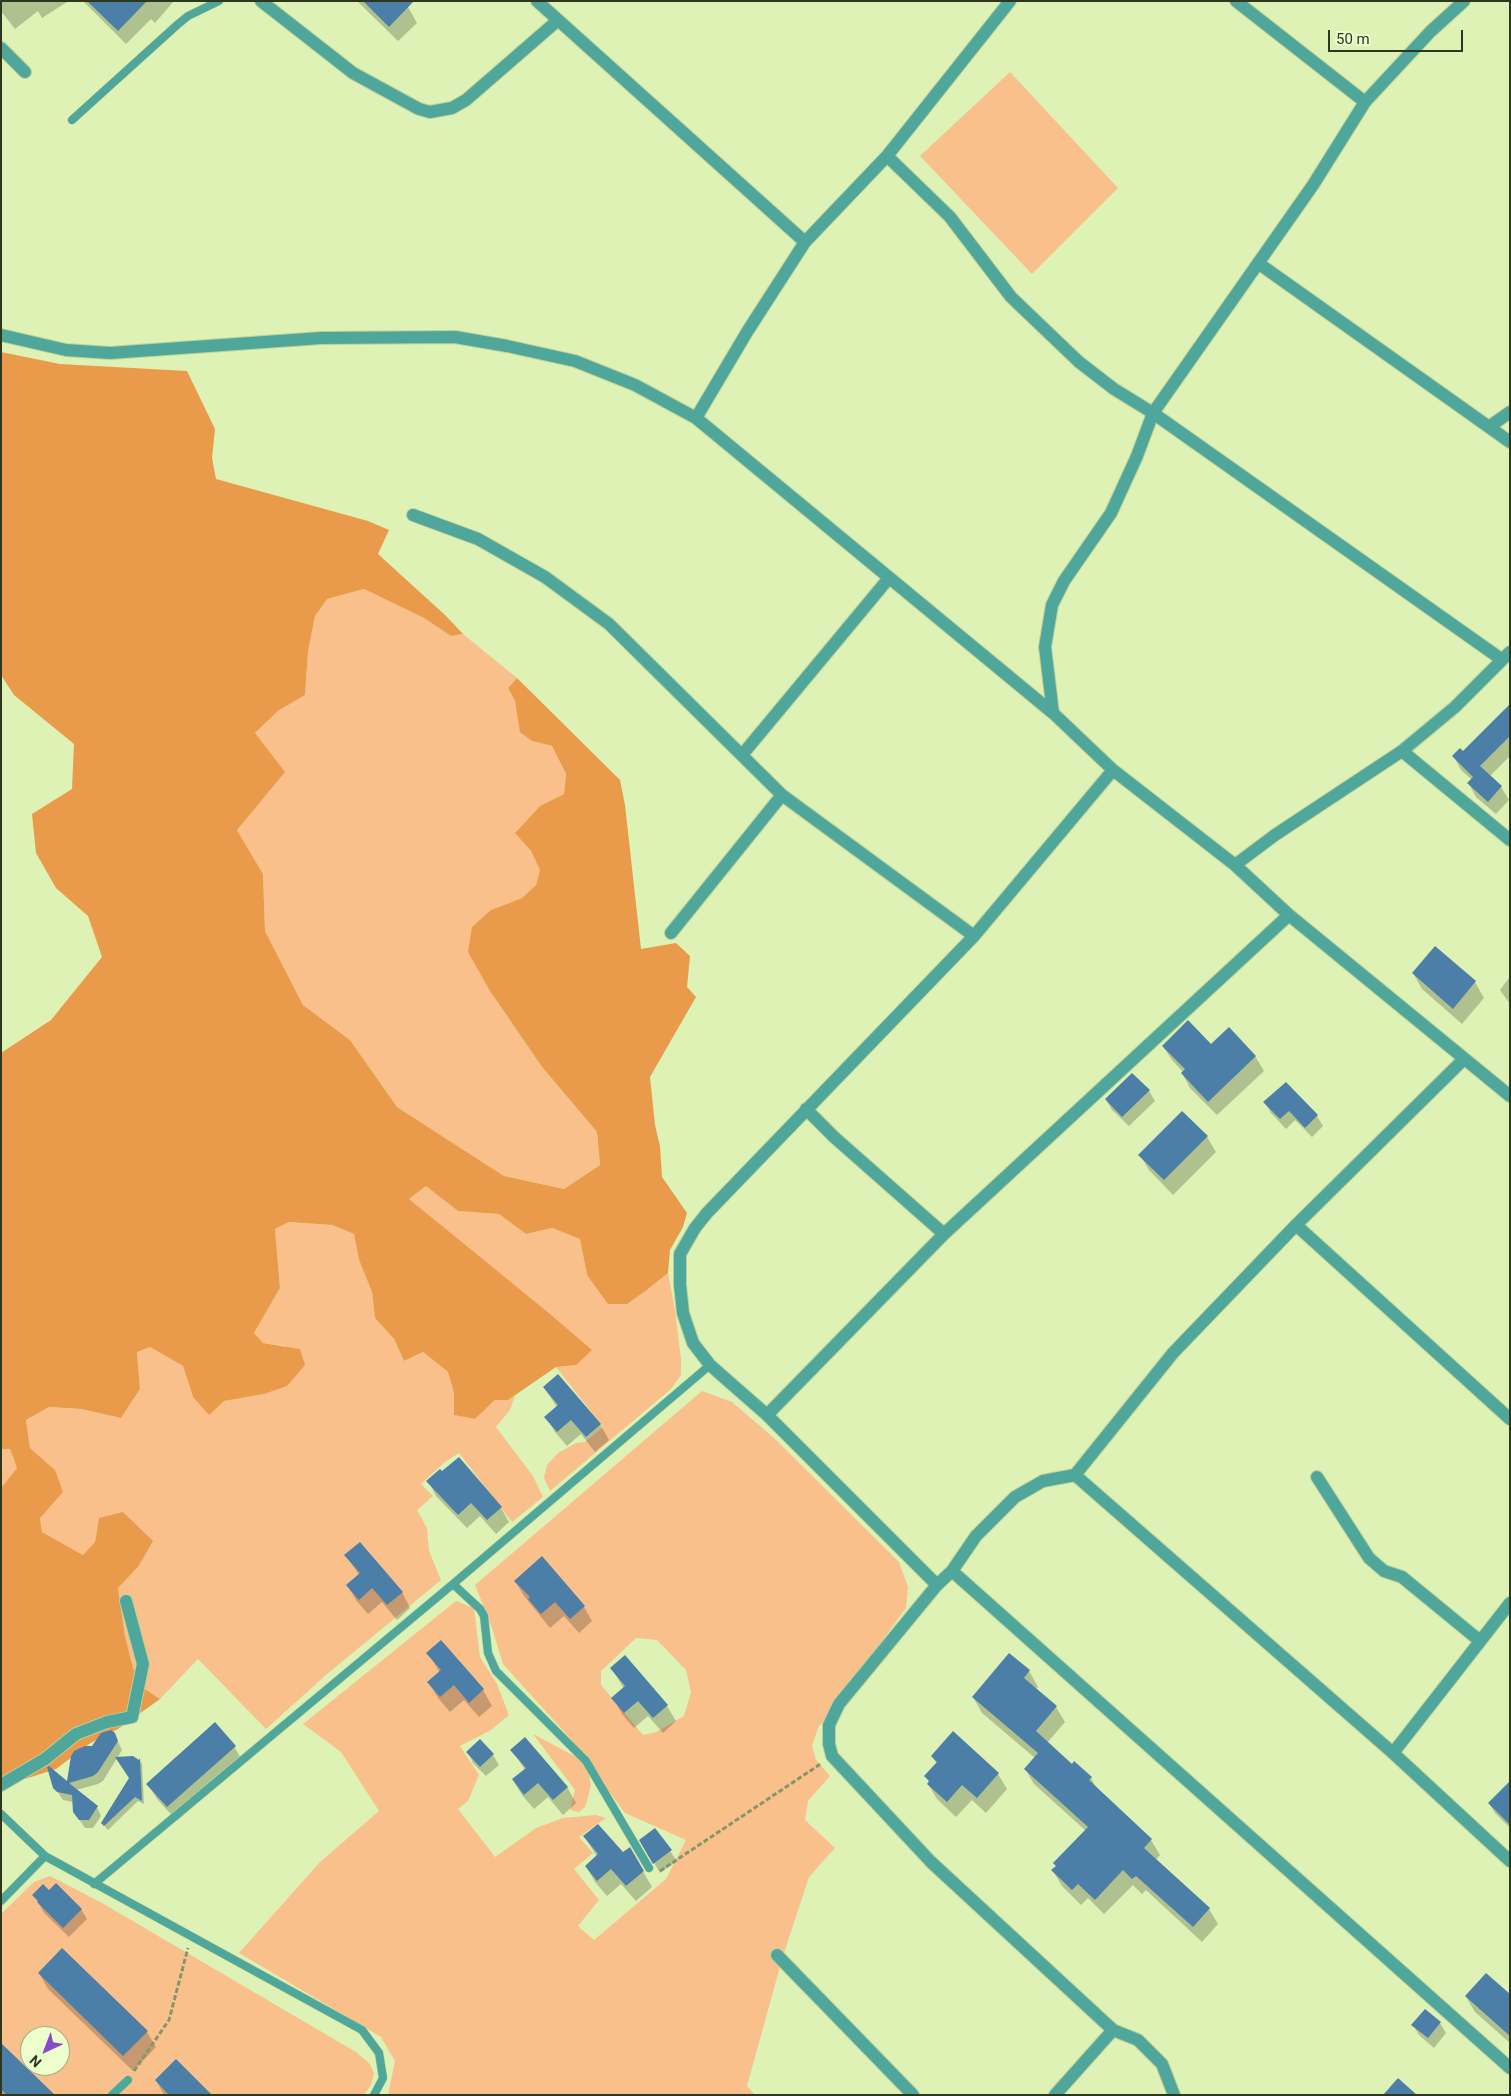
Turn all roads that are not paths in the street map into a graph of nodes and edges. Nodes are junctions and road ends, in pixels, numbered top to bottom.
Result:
1 (219, 1) edge
2 (261, 1) edge
3 (538, 1) edge
4 (1010, 1) edge
5 (1236, 1) edge
6 (1464, 1) edge
7 (557, 21) junction
8 (1, 48) edge
9 (25, 72) dead end
10 (1365, 102) junction
11 (72, 120) dead end
12 (887, 156) junction
13 (805, 242) junction
14 (1258, 263) junction
15 (1, 335) edge
16 (1510, 412) edge
17 (1153, 413) junction
18 (696, 418) junction
19 (1489, 427) junction
20 (1510, 442) edge
21 (414, 515) dead end
22 (890, 578) junction
23 (1505, 655) edge
24 (1053, 713) junction
25 (1402, 751) junction
26 (742, 755) junction
27 (1113, 770) junction
28 (782, 795) junction
29 (1510, 840) edge
30 (1235, 865) junction
31 (1289, 915) junction
32 (671, 933) dead end
33 (974, 936) junction
34 (1464, 1059) junction
35 (1510, 1096) edge
36 (806, 1109) junction
37 (1296, 1225) junction
38 (944, 1234) junction
39 (710, 1365) junction
40 (767, 1414) junction
41 (1510, 1419) edge
42 (1074, 1475) junction
43 (1318, 1477) dead end
44 (952, 1571) junction
45 (453, 1584) junction
46 (937, 1585) junction
47 (126, 1601) dead end
48 (1510, 1603) edge
49 (1480, 1641) junction
50 (1392, 1752) junction
51 (1, 1785) edge
52 (1, 1814) edge
53 (45, 1856) junction
54 (1510, 1861) edge
55 (649, 1868) road end
56 (94, 1884) junction
57 (1, 1901) edge
58 (777, 1955) dead end
59 (1113, 2030) junction
60 (1510, 2068) edge
61 (128, 2080) road end
62 (112, 2095) edge
63 (374, 2095) edge
64 (913, 2095) edge
65 (1055, 2095) edge
66 (1174, 2095) edge

1 - 11 lane
2 - 7 street
3 - 7 street
4 - 12 street
5 - 10 street
6 - 10 street
7 - 13 street
8 - 9 street
10 - 14 street
12 - 13 street
12 - 17 street
13 - 18 street
14 - 17 street
14 - 19 street
15 - 18 street
16 - 19 street
17 - 23 street
17 - 24 street
18 - 22 street
19 - 20 street
21 - 26 street
22 - 24 street
22 - 26 street
23 - 25 street
24 - 27 street
25 - 29 street
25 - 30 street
26 - 28 street
27 - 30 street
27 - 33 street
28 - 32 street
28 - 33 street
30 - 31 street
31 - 34 street
31 - 38 street
33 - 36 street
34 - 35 street
34 - 37 street
36 - 38 street
36 - 39 street
37 - 41 street
37 - 42 street
38 - 40 street
39 - 40 street
39 - 45 lane
40 - 46 street
42 - 44 street
42 - 50 street
43 - 49 street
44 - 46 street
44 - 60 street
45 - 55 lane
45 - 56 lane
46 - 59 street
47 - 51 street
48 - 49 street
49 - 50 street
50 - 54 street
52 - 53 lane
53 - 56 lane
53 - 57 lane
56 - 63 lane
58 - 64 street
59 - 65 street
59 - 66 street
61 - 62 lane

